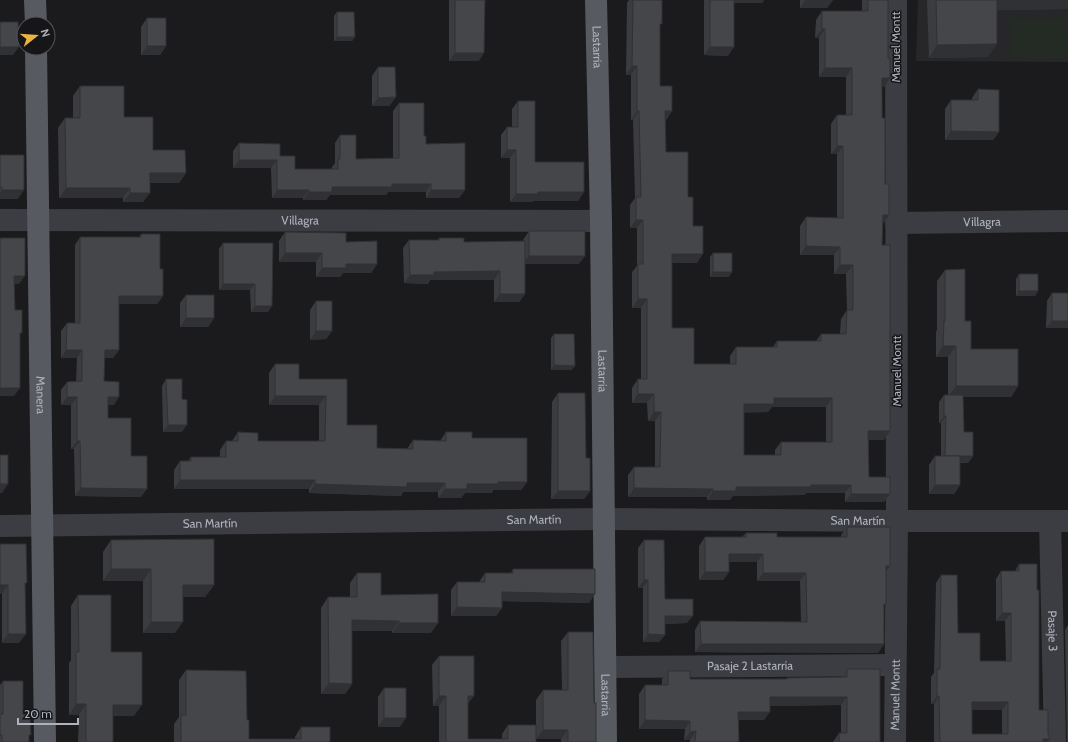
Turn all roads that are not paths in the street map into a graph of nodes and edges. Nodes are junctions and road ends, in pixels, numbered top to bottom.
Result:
1 (35, 0) edge
2 (596, 0) edge
3 (896, 0) edge
4 (36, 16) edge
5 (36, 56) edge
6 (38, 219) junction
7 (0, 220) edge
8 (601, 221) junction
9 (1068, 221) edge
10 (896, 223) junction
11 (604, 519) junction
12 (897, 521) junction
13 (1059, 521) edge
14 (0, 526) edge
15 (42, 526) junction
16 (895, 666) junction
17 (606, 667) junction
18 (44, 742) edge
19 (606, 742) edge
20 (895, 742) edge
21 (1055, 742) edge

1 - 4 main road
2 - 8 main road, Lastarria
3 - 10 street, Manuel Montt
5 - 6 main road, Manera
6 - 7 street, Villagra
6 - 8 street, Villagra
6 - 15 main road, Manera
8 - 11 main road, Lastarria
9 - 10 street, Villagra
10 - 12 street, Manuel Montt
11 - 12 street, San Martín
11 - 15 street, San Martín
11 - 17 main road, Lastarria
12 - 13 street, San Martín
12 - 16 street, Manuel Montt
13 - 21 street, Pasaje 3
14 - 15 street, San Martín
15 - 18 main road, Manera
16 - 17 street, Pasaje 2 Lastarria
16 - 20 street, Manuel Montt
17 - 19 main road, Lastarria

